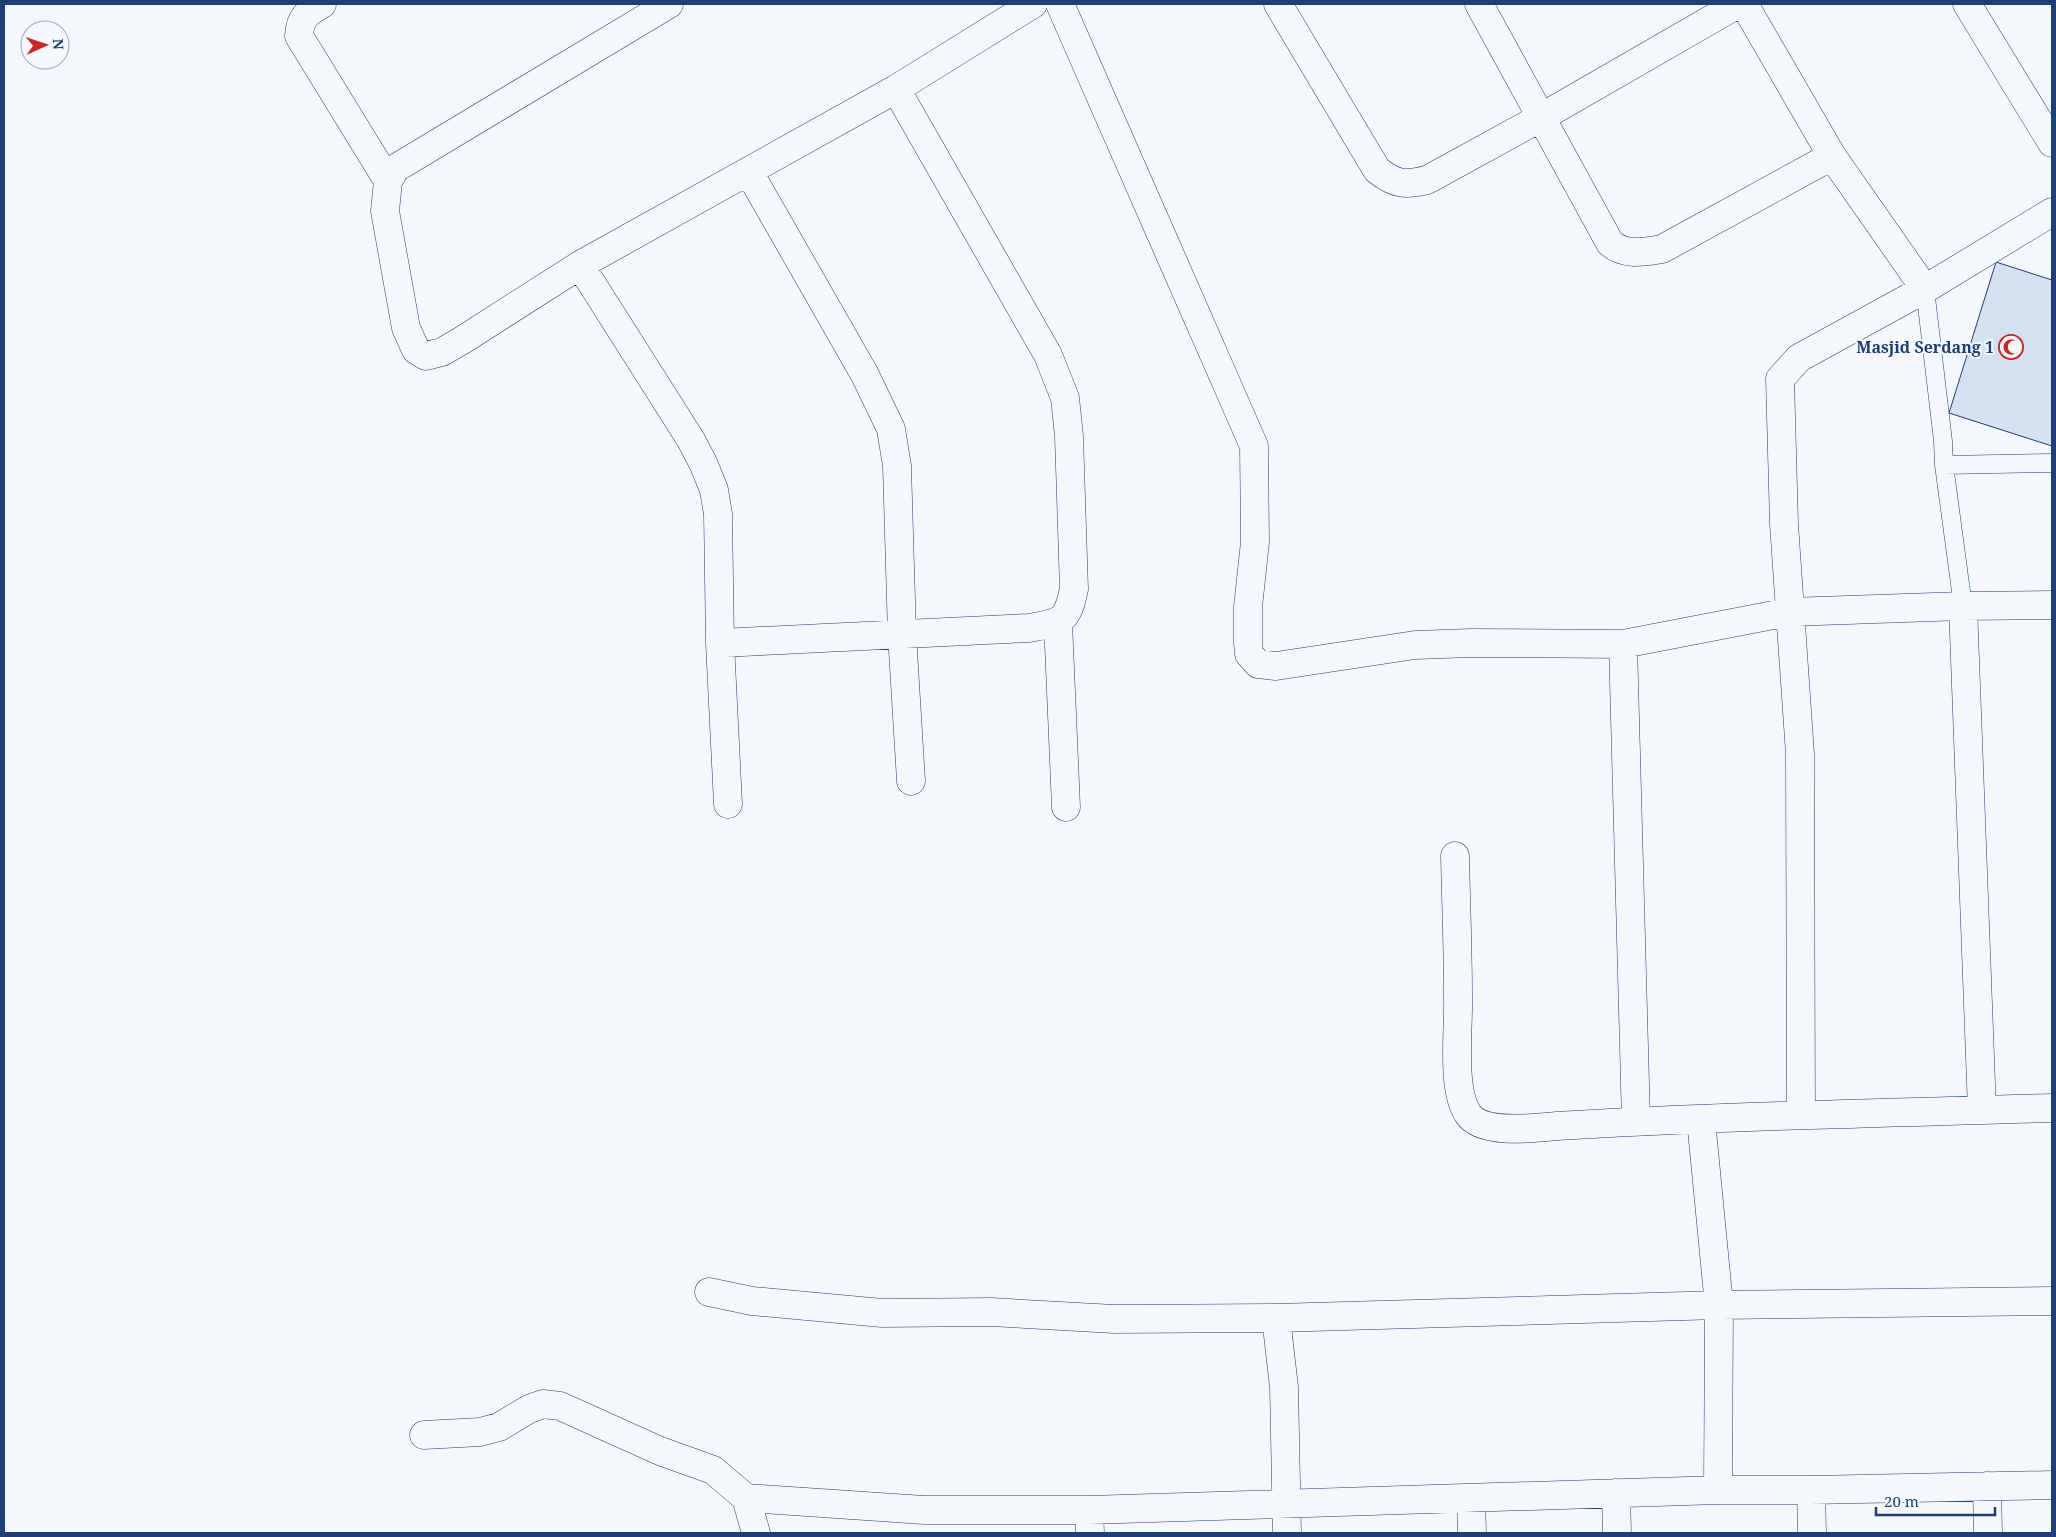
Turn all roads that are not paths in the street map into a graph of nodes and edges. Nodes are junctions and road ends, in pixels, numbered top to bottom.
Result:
1 (322, 4) edge
2 (669, 4) edge
3 (1033, 4) edge
4 (1060, 4) edge
5 (1278, 4) edge
6 (1479, 4) edge
7 (1738, 4) edge
8 (1744, 4) edge
9 (1967, 4) edge
10 (896, 89) junction
11 (1540, 118) junction
12 (2052, 143) edge
13 (1832, 156) junction
14 (749, 172) junction
15 (388, 181) junction
16 (2052, 212) edge
17 (580, 265) junction
18 (1925, 289) junction
19 (2052, 463) edge
20 (1944, 465) junction
21 (2052, 605) edge
22 (1963, 606) junction
23 (1789, 612) junction
24 (1058, 622) junction
25 (902, 634) junction
26 (720, 643) junction
27 (1624, 644) junction
28 (910, 780) dead end
29 (728, 804) dead end
30 (1066, 807) dead end
31 (1455, 856) dead end
32 (2052, 1108) edge
33 (1982, 1110) junction
34 (1802, 1115) junction
35 (1701, 1120) junction
36 (1636, 1121) junction
37 (709, 1292) dead end
38 (2052, 1301) edge
39 (1719, 1305) junction
40 (1276, 1318) junction
41 (424, 1435) dead end
42 (2052, 1485) edge
43 (1987, 1486) junction
44 (1718, 1490) junction
45 (1811, 1490) junction
46 (1616, 1492) junction
47 (746, 1498) junction
48 (1471, 1499) junction
49 (1287, 1503) junction
50 (924, 1521) edge
51 (1090, 1521) edge
52 (756, 1533) edge
53 (1287, 1533) edge
54 (1472, 1533) edge
55 (1617, 1533) edge
56 (1812, 1533) edge
57 (1988, 1533) edge

1 - 15 street
2 - 15 street
3 - 10 street
4 - 27 street
5 - 11 street
6 - 11 street
7 - 11 street
8 - 13 street
9 - 12 street
10 - 14 street
10 - 24 street
11 - 13 street
13 - 18 street
14 - 17 street
14 - 25 street
15 - 17 street
16 - 18 street
17 - 26 street
18 - 20 lane
18 - 23 street
19 - 20 lane
20 - 22 lane
21 - 22 street
22 - 23 street
22 - 33 street
23 - 27 street
23 - 34 street
24 - 25 street
24 - 30 street
25 - 26 street
25 - 28 street
26 - 29 street
27 - 36 street
31 - 36 street
32 - 33 street
33 - 34 street
34 - 35 street
35 - 36 street
35 - 39 street
37 - 40 street
38 - 39 street
39 - 40 street
39 - 44 street
40 - 49 street
41 - 47 street
42 - 43 street
43 - 45 street
43 - 57 street
44 - 45 street
44 - 46 street
45 - 56 street
46 - 48 street
46 - 55 street
47 - 50 street
47 - 52 street
48 - 49 street
48 - 54 street
49 - 51 street
49 - 53 street
50 - 51 street

